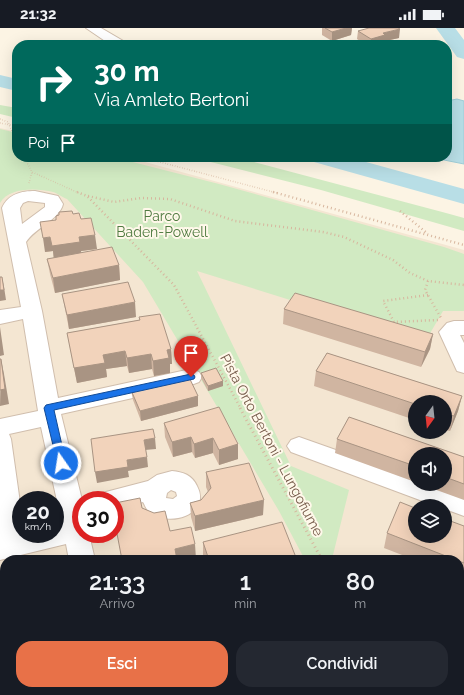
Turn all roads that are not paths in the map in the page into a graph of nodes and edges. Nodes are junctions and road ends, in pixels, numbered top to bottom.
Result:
1 (92, 28) edge
2 (112, 40) edge
3 (16, 231) dead end
4 (32, 311) junction
5 (0, 317) edge
6 (464, 328) edge
7 (464, 366) edge
8 (191, 377) edge
9 (50, 412) junction
10 (0, 427) edge
11 (0, 439) edge
12 (299, 446) dead end
13 (155, 489) dead end
14 (124, 497) edge
15 (72, 500) edge
16 (464, 506) edge
17 (72, 518) edge
18 (80, 543) edge
19 (7, 547) edge
20 (81, 555) edge

1 - 2 street
3 - 4 street
4 - 5 street
4 - 9 street
6 - 7 street
8 - 9 street
9 - 10 street
9 - 15 street
11 - 19 street
12 - 16 street
13 - 14 street
17 - 19 street
18 - 20 street

